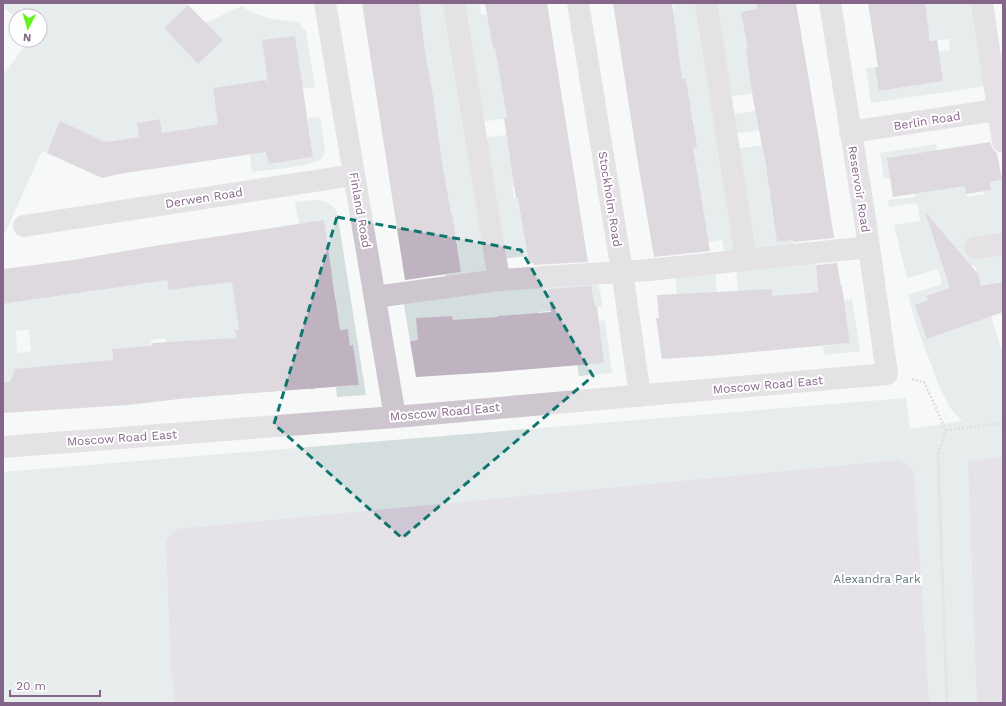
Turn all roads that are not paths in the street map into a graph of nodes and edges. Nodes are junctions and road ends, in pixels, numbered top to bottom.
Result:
1 (325, 3) edge
2 (454, 3) edge
3 (578, 3) edge
4 (706, 3) edge
5 (830, 3) edge
6 (982, 3) edge
7 (1001, 110) edge
8 (850, 132) junction
9 (1003, 142) edge
10 (354, 175) junction
11 (24, 226) dead end
12 (1003, 244) edge
13 (869, 247) junction
14 (975, 248) dead end
15 (746, 259) junction
16 (622, 271) junction
17 (499, 280) junction
18 (375, 297) junction
19 (887, 374) joint
20 (640, 396) junction
21 (395, 417) junction
22 (3, 447) edge

1 - 10 street, Finland Road
2 - 17 street
3 - 16 street, Stockholm Road
4 - 15 street
5 - 8 street, Reservoir Road
6 - 7 street
7 - 8 street, Berlin Road
7 - 9 street
8 - 13 street, Reservoir Road
10 - 11 street, Derwen Road
10 - 18 street, Finland Road
12 - 14 street
13 - 15 street
13 - 19 street, Reservoir Road
15 - 16 street
16 - 17 street
16 - 20 street, Stockholm Road
17 - 18 street
18 - 21 street, Finland Road
19 - 20 street, Moscow Road East
20 - 21 street, Moscow Road East
21 - 22 street, Moscow Road East

